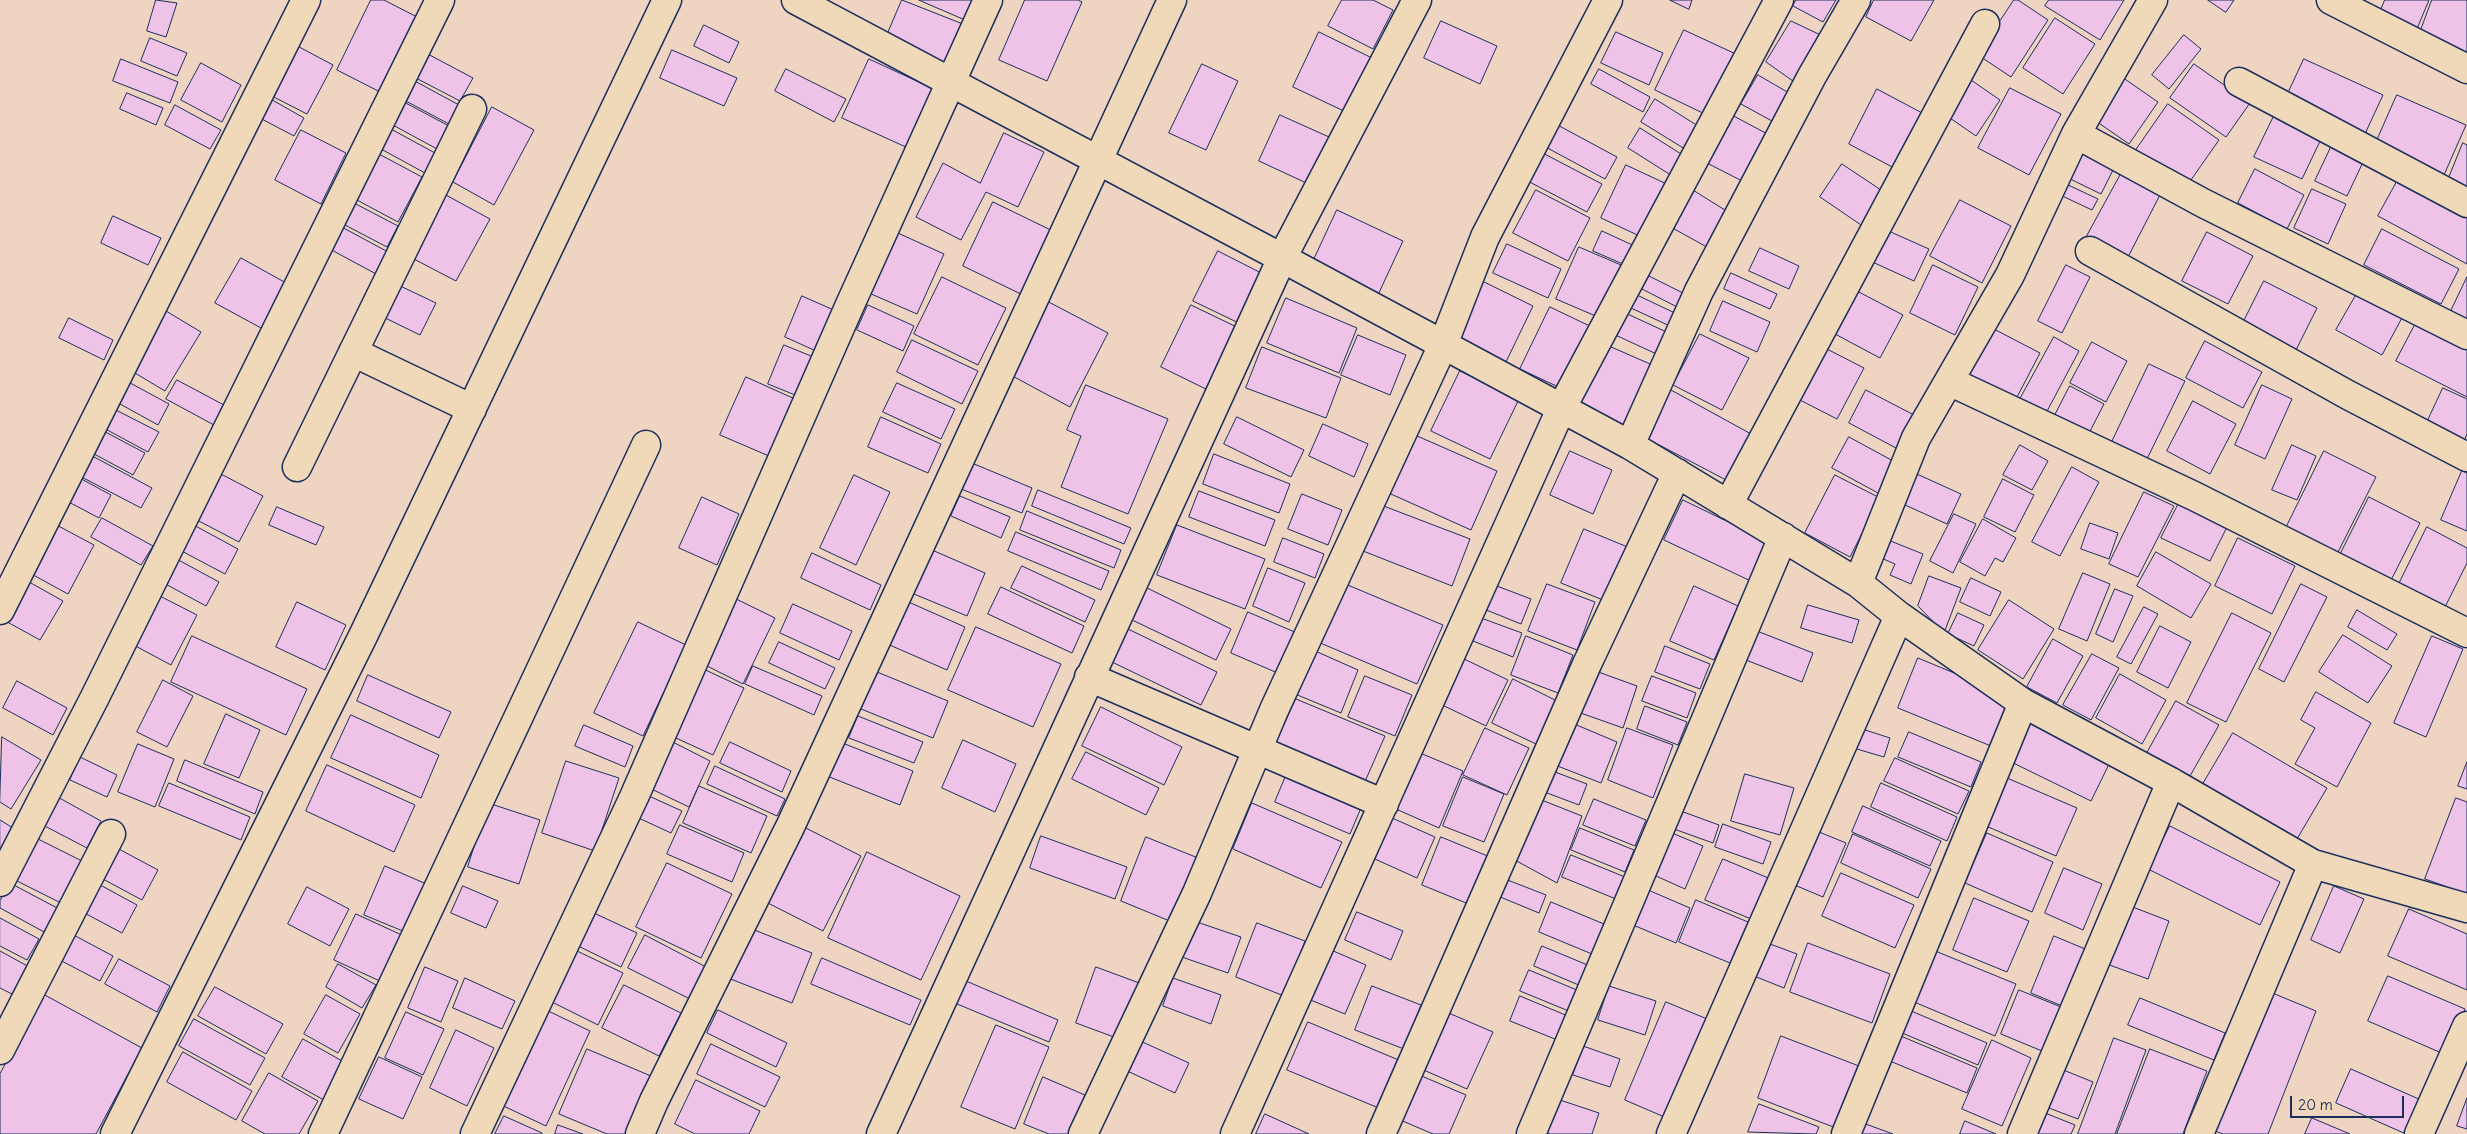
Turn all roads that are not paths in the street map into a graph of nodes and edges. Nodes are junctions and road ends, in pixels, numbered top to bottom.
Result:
1 (306, 0) edge
2 (440, 0) edge
3 (666, 0) edge
4 (796, 0) edge
5 (988, 0) edge
6 (1172, 0) edge
7 (1417, 0) edge
8 (1608, 0) edge
9 (1779, 0) edge
10 (1856, 0) edge
11 (2154, 0) edge
12 (2331, 0) edge
13 (1985, 24) dead end
14 (2467, 69) edge
15 (951, 82) junction
16 (2239, 82) dead end
17 (472, 109) dead end
18 (2076, 134) junction
19 (1097, 160) junction
20 (2467, 202) edge
21 (2090, 251) dead end
22 (1282, 258) junction
23 (2467, 335) edge
24 (1444, 345) junction
25 (353, 352) junction
26 (1949, 382) junction
27 (472, 408) junction
28 (1561, 409) junction
29 (646, 445) dead end
30 (1630, 445) junction
31 (2467, 457) edge
32 (297, 467) dead end
33 (1677, 473) junction
34 (1728, 505) junction
35 (1783, 537) junction
36 (1858, 583) junction
37 (0, 610) edge
38 (1899, 616) junction
39 (2467, 633) edge
40 (1089, 677) junction
41 (2023, 703) junction
42 (1257, 749) junction
43 (2171, 782) junction
44 (1384, 804) junction
45 (111, 834) dead end
46 (2313, 864) junction
47 (0, 882) edge
48 (2467, 908) edge
49 (2467, 1026) edge
50 (0, 1050) edge
51 (116, 1134) edge
52 (323, 1134) edge
53 (475, 1134) edge
54 (640, 1134) edge
55 (881, 1134) edge
56 (1083, 1134) edge
57 (1235, 1134) edge
58 (1382, 1134) edge
59 (1531, 1134) edge
60 (1671, 1134) edge
61 (1846, 1134) edge
62 (2022, 1134) edge
63 (2199, 1134) edge
64 (2419, 1134) edge

1 - 37 street
2 - 47 street
3 - 27 street
4 - 15 street
5 - 15 street
6 - 19 street
7 - 22 street
8 - 24 street
9 - 28 street
10 - 30 street
11 - 18 street
12 - 14 street
13 - 34 street
15 - 19 street
15 - 53 street
16 - 20 street
17 - 25 street
18 - 23 street
18 - 26 street
19 - 22 street
19 - 54 street
21 - 31 street
22 - 24 street
22 - 40 street
24 - 28 street
24 - 42 street
25 - 27 street
25 - 32 street
26 - 36 street
26 - 39 street
27 - 51 street
28 - 30 street
28 - 44 street
29 - 52 street
30 - 33 street
33 - 34 street
33 - 58 street
34 - 35 street
35 - 36 street
35 - 59 street
36 - 38 street
38 - 41 street
38 - 60 street
40 - 42 street
40 - 55 street
41 - 43 street
41 - 61 street
42 - 44 street
42 - 56 street
43 - 46 street
43 - 62 street
44 - 57 street
45 - 50 street
46 - 48 street
46 - 63 street
49 - 64 street

